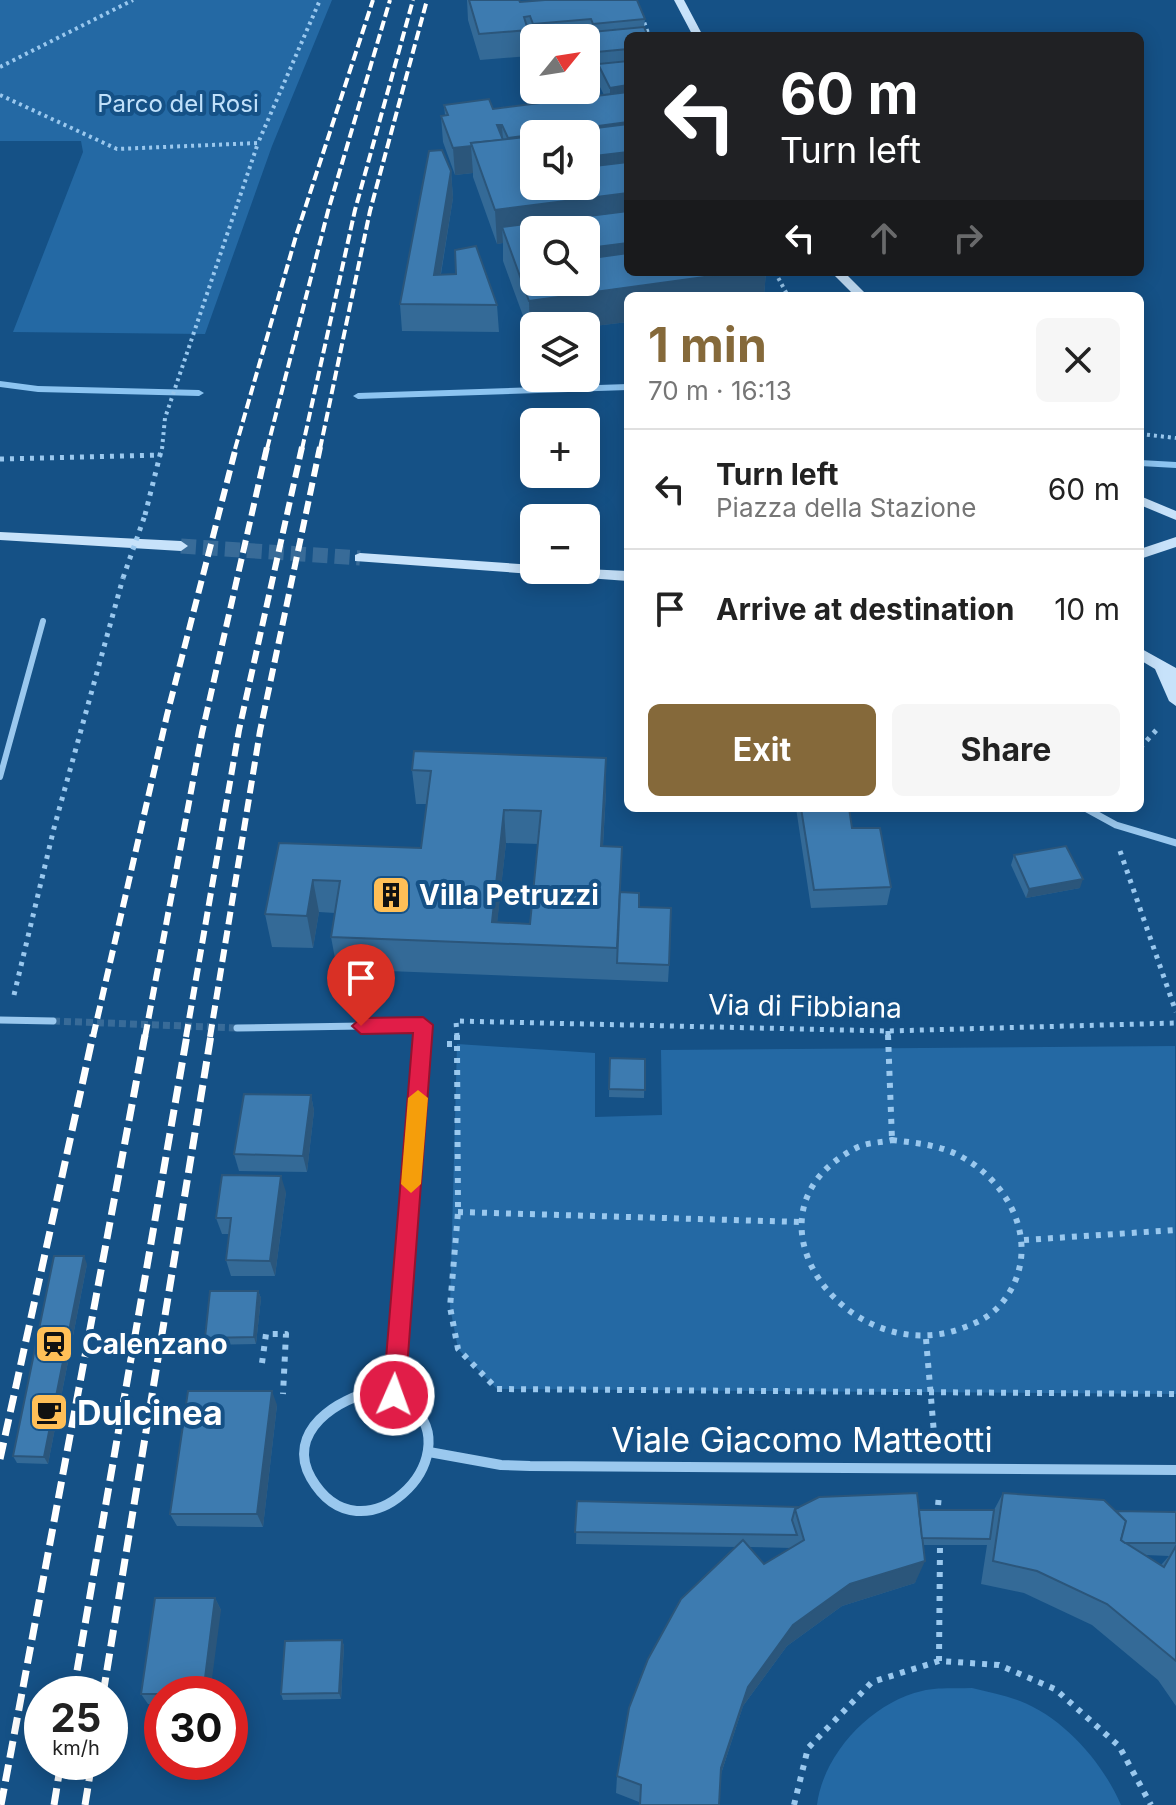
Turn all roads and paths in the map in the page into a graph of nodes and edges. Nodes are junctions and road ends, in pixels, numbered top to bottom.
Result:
1 (133, 0) edge
2 (320, 0) edge
3 (679, 0) edge
4 (641, 12) edge
5 (648, 32) edge
6 (696, 32) edge
7 (0, 67) edge
8 (0, 95) edge
9 (258, 143) junction
10 (841, 276) edge
11 (858, 292) edge
12 (1144, 434) edge
13 (1176, 438) edge
14 (161, 455) junction
15 (0, 459) edge
16 (1144, 502) edge
17 (1176, 516) edge
18 (0, 536) edge
19 (1176, 542) edge
20 (181, 546) tunnel mouth
21 (1144, 553) edge
22 (360, 558) tunnel mouth
23 (624, 576) edge
24 (43, 621) dead end
25 (1144, 655) edge
26 (1169, 671) edge
27 (1176, 701) edge
28 (1160, 726) dead end
29 (1144, 744) edge
30 (0, 777) edge
31 (1092, 812) edge
32 (1117, 843) dead end
33 (1176, 843) edge
34 (1176, 1012) edge
35 (3, 1020) edge
36 (53, 1021) tunnel mouth
37 (1176, 1023) edge
38 (237, 1028) tunnel mouth
39 (888, 1031) junction
40 (423, 1042) junction
41 (457, 1044) junction
42 (892, 1140) junction
43 (458, 1212) junction
44 (800, 1222) junction
45 (1176, 1230) edge
46 (1024, 1240) junction
47 (926, 1339) junction
48 (262, 1363) dead end
49 (929, 1392) junction
50 (283, 1394) dead end
51 (1176, 1394) edge
52 (394, 1395) junction
53 (429, 1452) junction
54 (938, 1468) junction
55 (1176, 1470) edge
56 (937, 1517) edge
57 (940, 1545) edge
58 (939, 1661) junction
59 (794, 1805) edge
60 (1151, 1805) edge

1 - 7 path
2 - 9 path
3 - 6 main road
4 - 5 path
8 - 9 path
9 - 14 path
10 - 11 main road
12 - 13 path
14 - 15 path
14 - 35 path, bridge
16 - 17 main road
18 - 20 main road
19 - 21 main road
22 - 23 main road
24 - 30 lane
25 - 26 main road
26 - 27 main road
28 - 29 path
31 - 33 street
32 - 34 path
35 - 36 street
37 - 39 path, Via di Fibbiana
38 - 40 street
39 - 41 path, Via di Fibbiana
39 - 42 path
40 - 41 path
40 - 52 street
41 - 43 path
42 - 44 path
42 - 46 path
43 - 44 path
43 - 49 path
44 - 47 path
45 - 46 path
46 - 47 path
47 - 49 path
48 - 50 path
49 - 51 path
49 - 54 path
52 - 53 street
52 - 53 street
53 - 54 street, Viale Giacomo Matteotti
54 - 55 street, Viale Giacomo Matteotti
54 - 56 path
57 - 58 path
58 - 59 path
58 - 60 path

